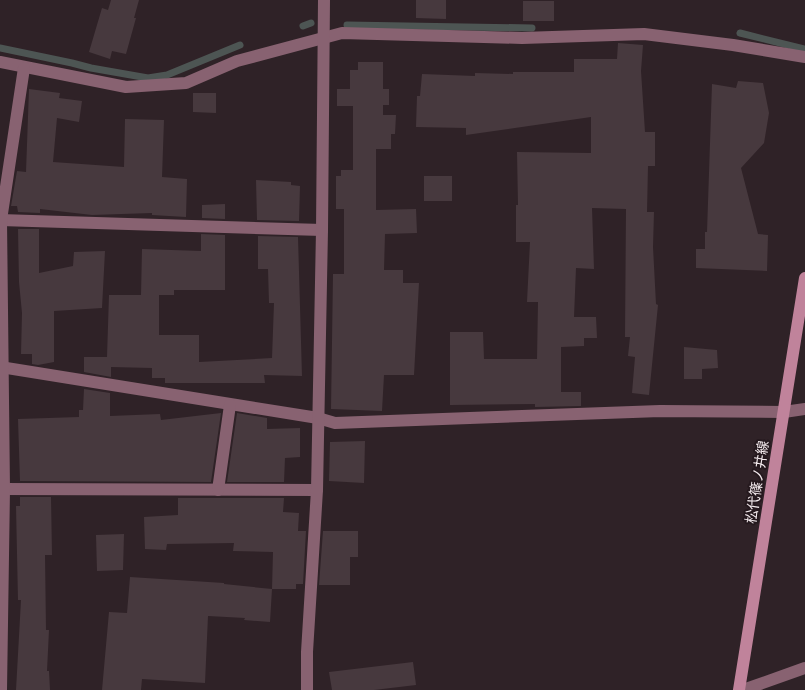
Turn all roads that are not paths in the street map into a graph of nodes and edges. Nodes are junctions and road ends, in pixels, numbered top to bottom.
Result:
1 (324, 0) edge
2 (323, 37) junction
3 (805, 57) edge
4 (0, 62) edge
5 (24, 68) junction
6 (0, 220) edge
7 (322, 230) junction
8 (805, 278) edge
9 (1, 367) edge
10 (230, 405) junction
11 (805, 409) edge
12 (784, 412) junction
13 (318, 418) junction
14 (2, 489) edge
15 (218, 490) junction
16 (317, 490) junction
17 (805, 668) edge
18 (1, 690) edge
19 (307, 690) edge
20 (739, 690) edge
21 (743, 690) edge

1 - 2 street
2 - 3 street
2 - 5 street
2 - 7 street
4 - 5 street
5 - 6 street
6 - 7 street
6 - 9 street
7 - 13 street
8 - 12 main road, 松代篠ノ井線
9 - 10 street
9 - 14 street
10 - 13 street
10 - 15 street
11 - 12 street
12 - 13 street
12 - 20 main road, 松代篠ノ井線
13 - 16 street
14 - 15 street
14 - 18 street
15 - 16 street
16 - 19 street
17 - 21 street

